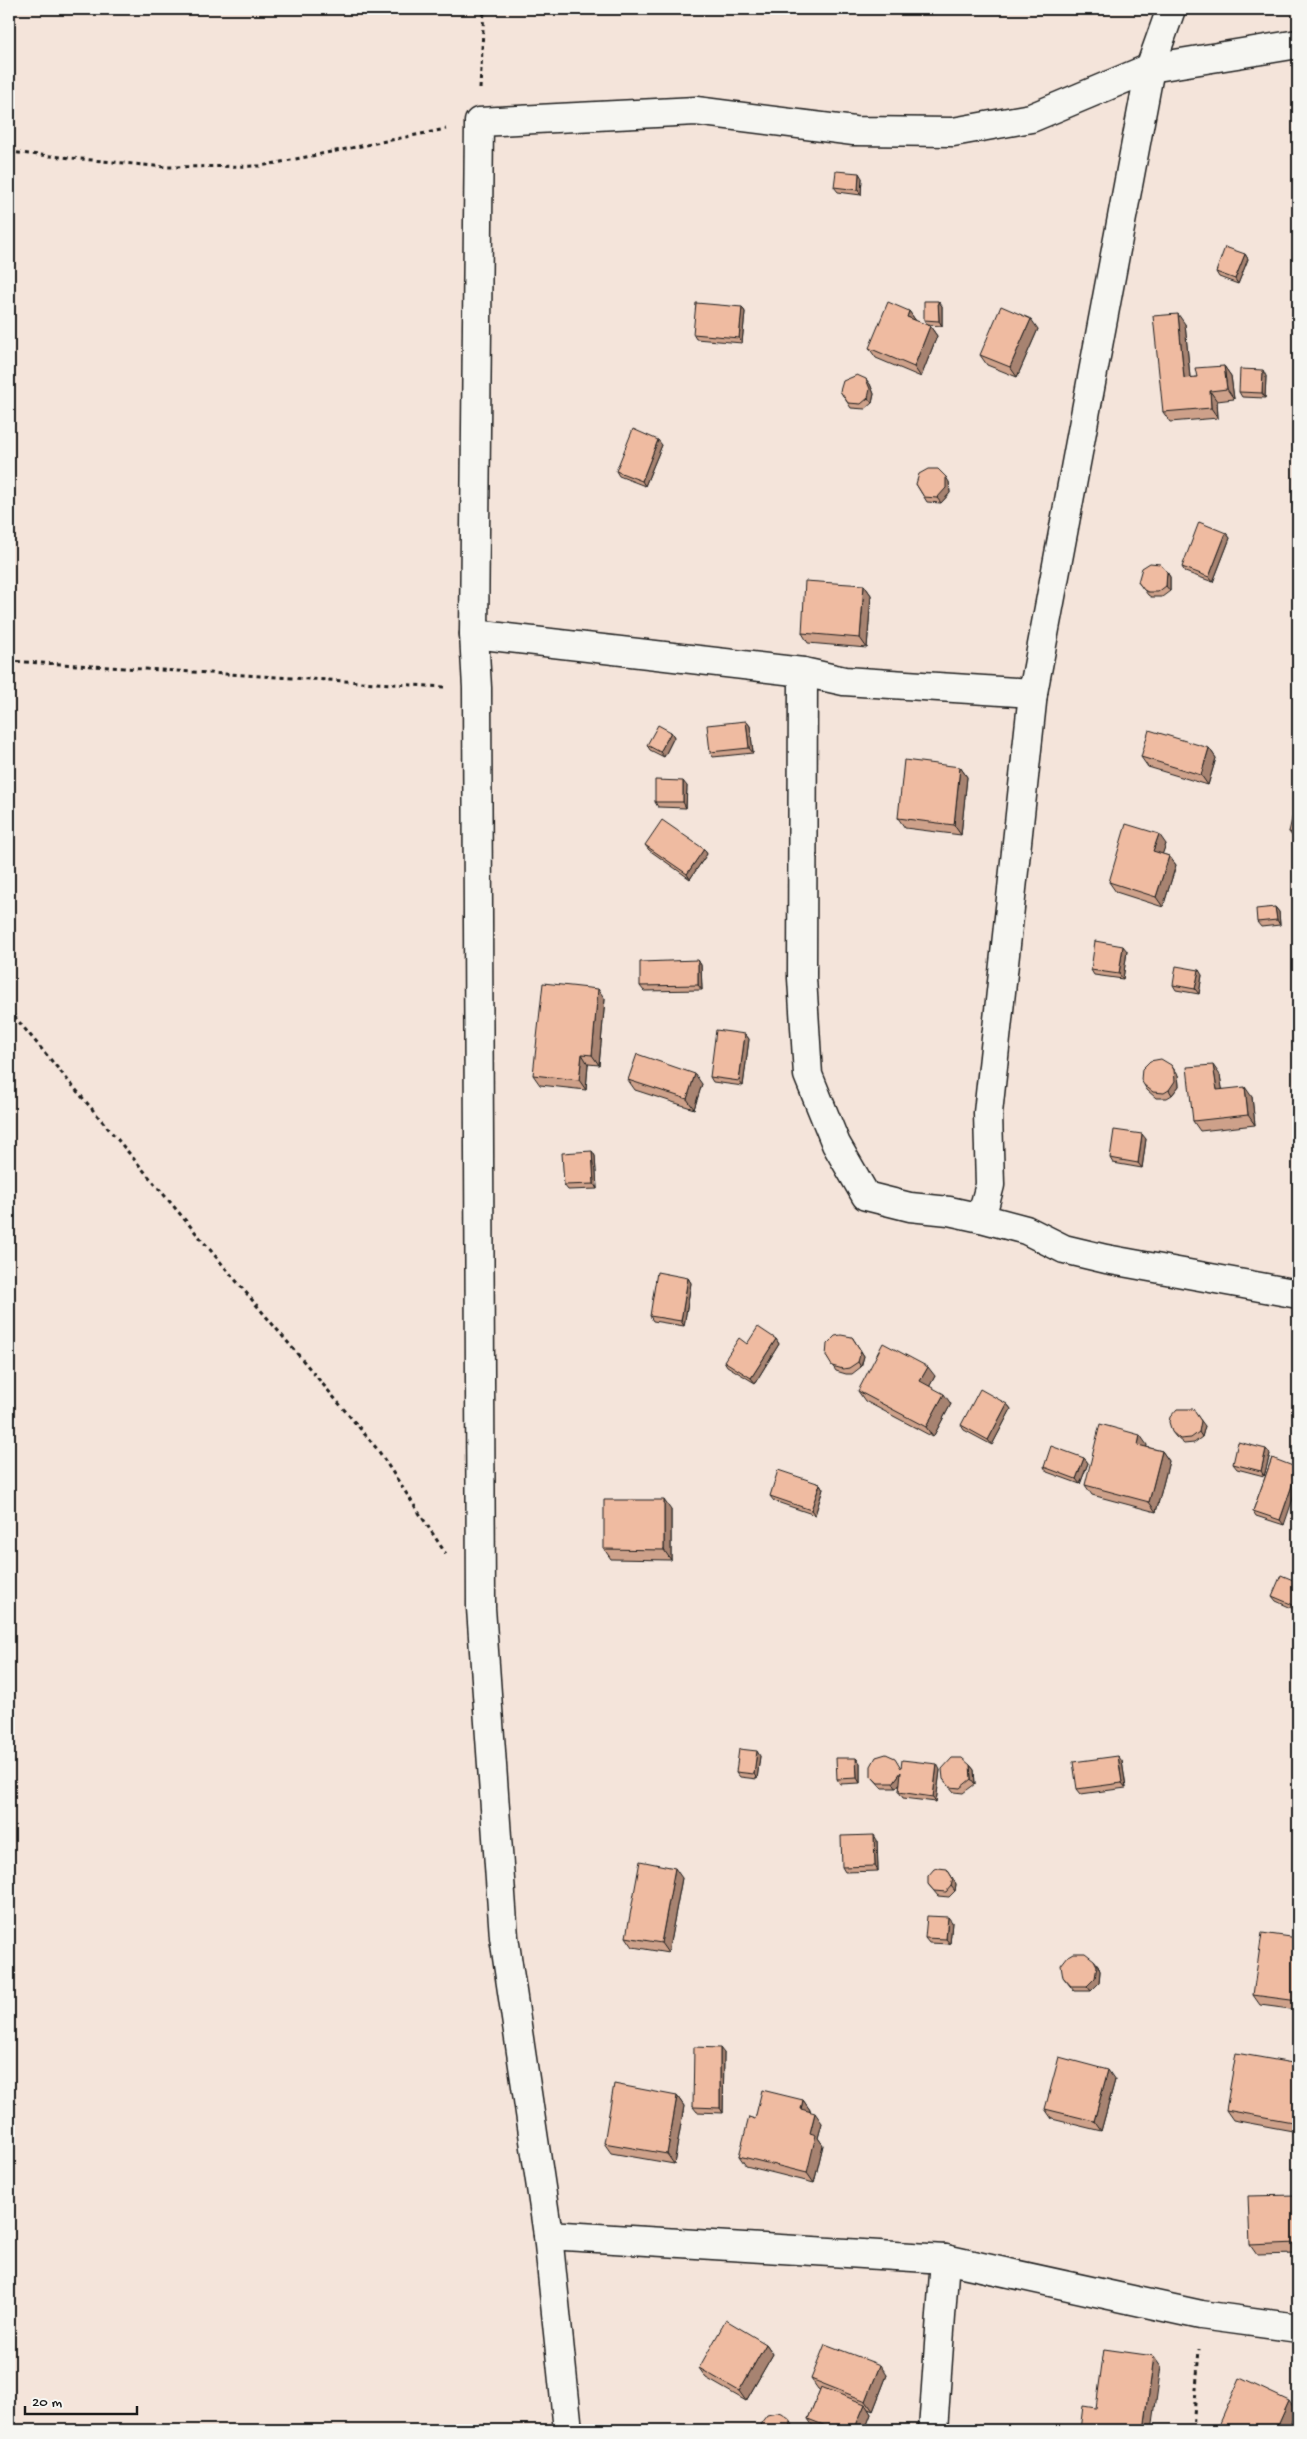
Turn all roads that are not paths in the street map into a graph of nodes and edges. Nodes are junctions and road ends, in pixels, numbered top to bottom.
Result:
1 (1171, 9) edge
2 (1298, 44) edge
3 (1150, 68) junction
4 (474, 634) junction
5 (803, 672) junction
6 (1033, 693) junction
7 (982, 1218) junction
8 (1298, 1294) edge
9 (548, 2235) junction
10 (945, 2259) junction
11 (1298, 2328) edge
12 (568, 2430) edge
13 (933, 2430) edge

1 - 3 street
2 - 3 street
3 - 4 street
3 - 6 street
4 - 5 street
4 - 9 street
5 - 6 street
5 - 7 street
6 - 7 street
7 - 8 street
9 - 10 street
9 - 12 street
10 - 11 street
10 - 13 street

